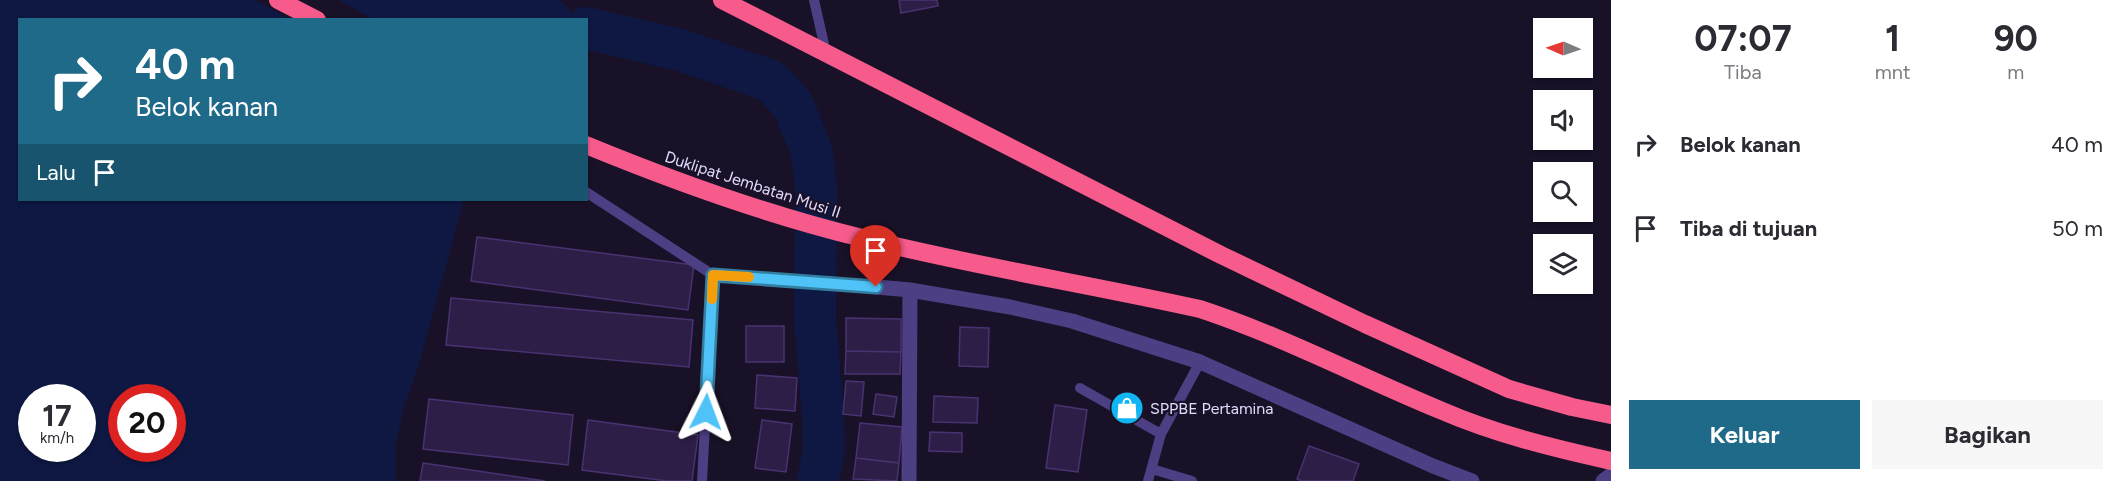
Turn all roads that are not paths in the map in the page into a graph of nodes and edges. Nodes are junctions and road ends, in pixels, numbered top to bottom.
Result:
1 (278, 0) edge
2 (722, 0) edge
3 (814, 0) edge
4 (313, 18) edge
5 (826, 53) junction
6 (588, 146) edge
7 (588, 193) edge
8 (713, 275) junction
9 (876, 287) joint
10 (910, 290) junction
11 (1200, 362) junction
12 (1080, 387) dead end
13 (1611, 415) edge
14 (1161, 434) junction
15 (1611, 461) edge
16 (1152, 469) junction
17 (1611, 475) edge
18 (702, 481) edge
19 (909, 481) edge
20 (1148, 481) edge
21 (1192, 481) edge
22 (1472, 481) edge
23 (1603, 481) edge

1 - 4 highway
2 - 5 highway
3 - 5 lane
5 - 13 highway
6 - 15 highway, Duklipat Jembatan Musi II
7 - 8 lane
8 - 9 lane
8 - 18 lane
9 - 10 street
10 - 11 street
10 - 19 street
11 - 14 lane
11 - 22 street
12 - 14 lane
14 - 16 lane
16 - 20 lane
16 - 21 lane
17 - 23 street

